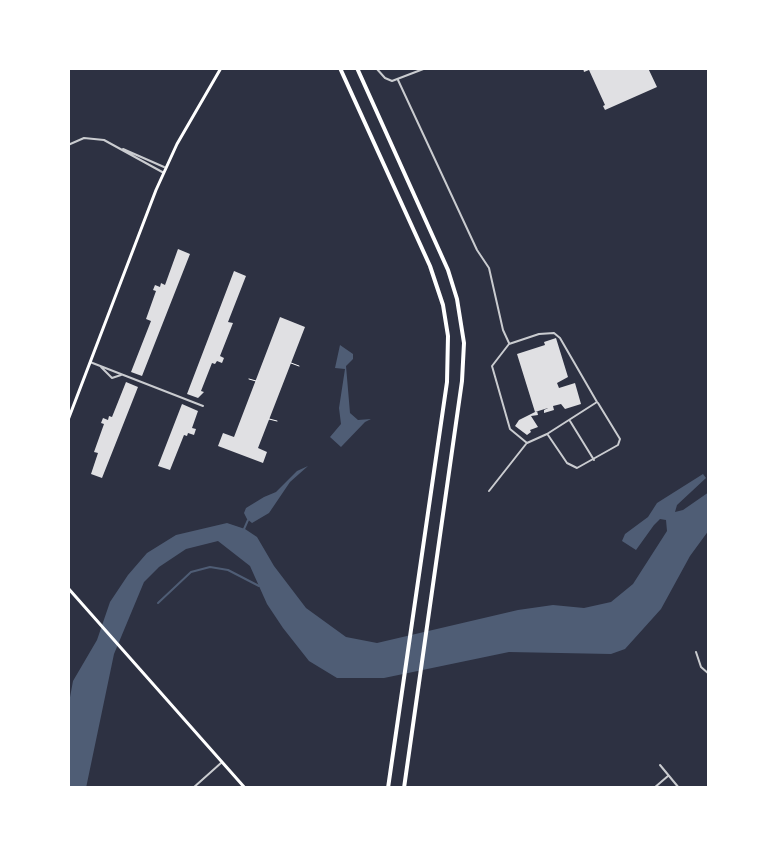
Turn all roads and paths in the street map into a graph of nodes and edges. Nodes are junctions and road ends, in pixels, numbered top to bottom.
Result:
1 (221, 68) edge
2 (340, 68) edge
3 (357, 68) edge
4 (376, 68) edge
5 (426, 68) edge
6 (398, 80) junction
7 (68, 145) edge
8 (165, 170) junction
9 (509, 344) junction
10 (90, 362) junction
11 (291, 363) dead end
12 (299, 366) dead end
13 (101, 367) junction
14 (122, 375) junction
15 (249, 379) dead end
16 (256, 381) dead end
17 (597, 402) junction
18 (203, 406) dead end
19 (269, 419) dead end
20 (68, 420) edge
21 (569, 420) junction
22 (277, 421) dead end
23 (547, 434) junction
24 (527, 443) junction
25 (594, 460) junction
26 (489, 491) dead end
27 (68, 588) edge
28 (696, 652) dead end
29 (709, 674) edge
30 (222, 762) junction
31 (660, 765) dead end
32 (669, 776) junction
33 (193, 788) edge
34 (245, 788) edge
35 (387, 788) edge
36 (404, 788) edge
37 (654, 788) edge
38 (679, 788) edge

1 - 8 main road
2 - 35 highway
3 - 36 highway
4 - 6 street
5 - 6 street
6 - 9 street
7 - 8 street
8 - 10 main road
9 - 17 street
9 - 24 street
10 - 13 street
10 - 20 main road
11 - 12 path
13 - 14 street
13 - 14 street
14 - 18 street
15 - 16 path
17 - 21 street
17 - 25 street
19 - 22 path
21 - 23 street
21 - 25 street
23 - 24 street
23 - 25 street
24 - 26 street
27 - 30 main road
28 - 29 street
30 - 33 street
30 - 34 main road
31 - 32 street
32 - 37 street
32 - 38 street

